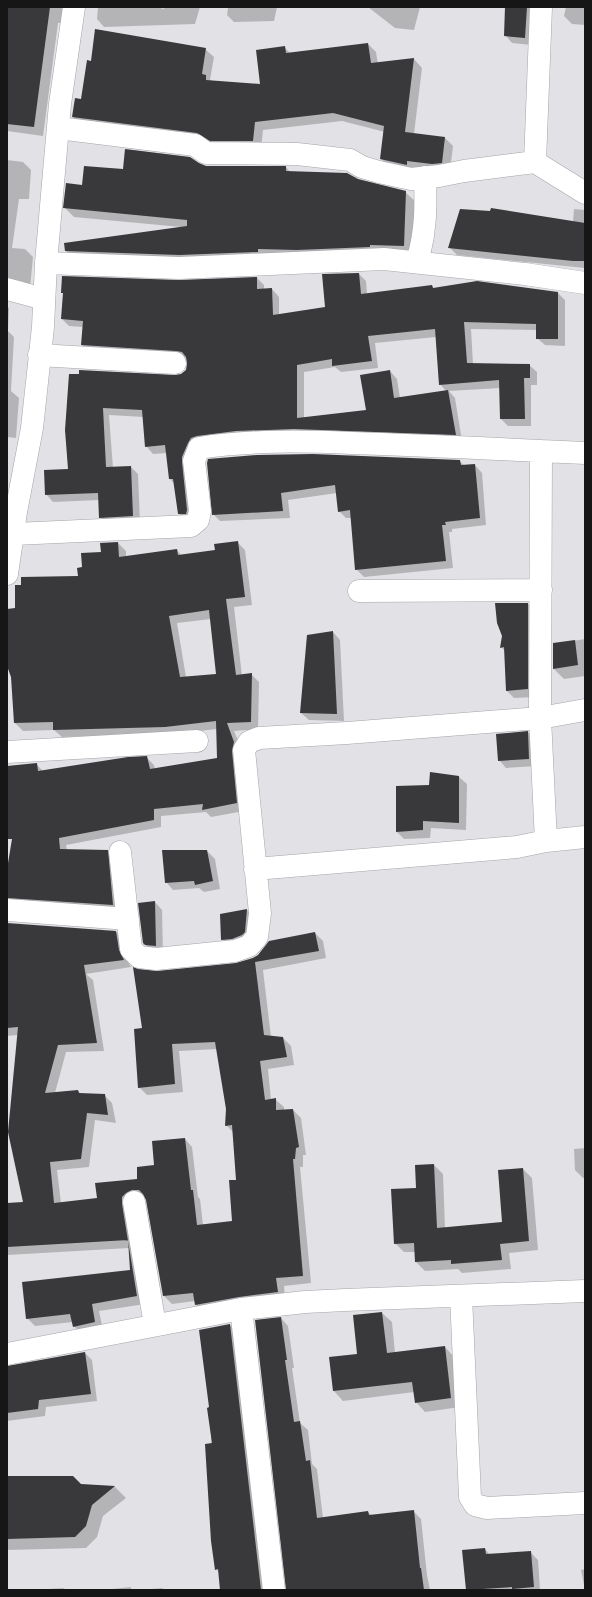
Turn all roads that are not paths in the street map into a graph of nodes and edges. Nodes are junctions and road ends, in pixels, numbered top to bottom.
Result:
1 (74, 7) edge
2 (541, 7) edge
3 (58, 128) junction
4 (535, 162) junction
5 (425, 177) junction
6 (585, 192) edge
7 (417, 262) junction
8 (46, 263) junction
9 (585, 283) edge
10 (7, 289) edge
11 (44, 299) junction
12 (39, 356) junction
13 (175, 363) dead end
14 (541, 452) junction
15 (585, 453) edge
16 (11, 512) edge
17 (14, 534) junction
18 (7, 574) edge
19 (541, 590) junction
20 (359, 591) dead end
21 (585, 710) edge
22 (540, 718) junction
23 (197, 741) dead end
24 (7, 752) edge
25 (585, 837) edge
26 (546, 840) junction
27 (120, 852) dead end
28 (255, 869) junction
29 (7, 910) edge
30 (128, 919) junction
31 (134, 1202) dead end
32 (585, 1292) edge
33 (461, 1296) junction
34 (241, 1309) junction
35 (155, 1325) junction
36 (7, 1354) edge
37 (585, 1503) edge
38 (274, 1590) edge

1 - 3 street
2 - 4 street
3 - 5 street
3 - 8 street
4 - 5 street
4 - 6 street
5 - 7 street
7 - 8 street
7 - 9 street
8 - 11 street
10 - 11 street
11 - 12 street
12 - 13 street
12 - 16 street
14 - 15 street
14 - 17 street
14 - 19 street
16 - 17 street
17 - 18 street
19 - 20 street
19 - 22 street
21 - 22 street
22 - 26 street
22 - 28 street
23 - 24 street
25 - 26 street
26 - 28 street
27 - 30 street
28 - 30 street
29 - 30 street
31 - 35 street
32 - 33 street
33 - 34 street
33 - 37 street
34 - 35 street
34 - 38 street
35 - 36 street

